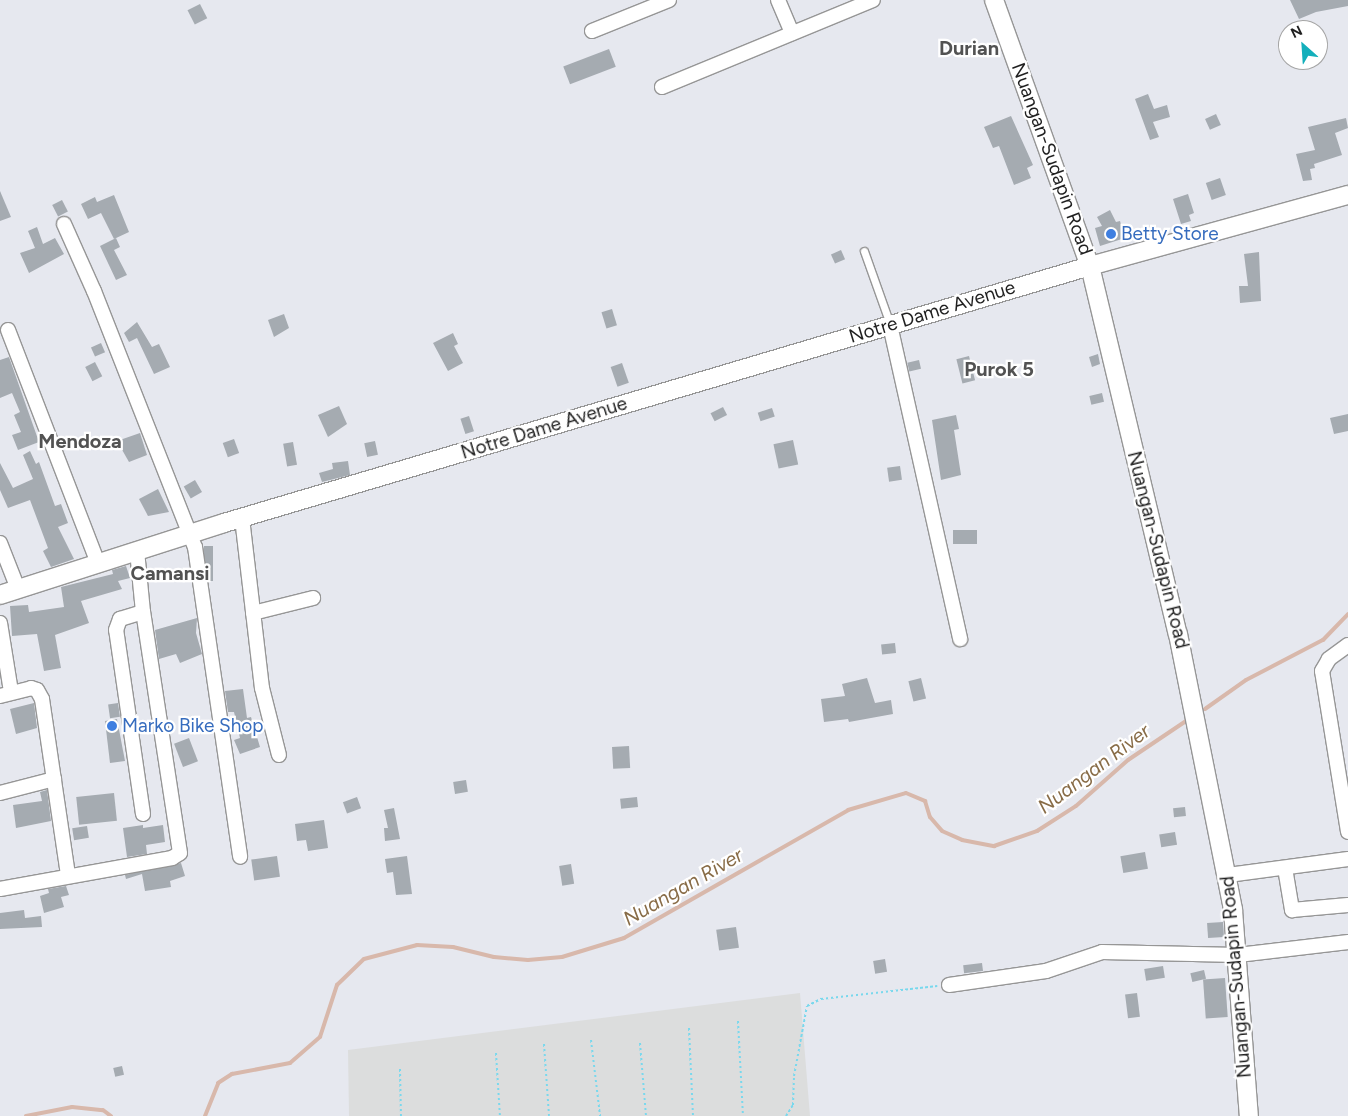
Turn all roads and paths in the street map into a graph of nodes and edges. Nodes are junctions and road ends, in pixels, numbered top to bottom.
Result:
1 (669, 0) edge
2 (778, 0) edge
3 (873, 0) edge
4 (994, 0) edge
5 (592, 31) dead end
6 (792, 34) junction
7 (662, 87) dead end
8 (1348, 194) edge
9 (64, 224) dead end
10 (864, 251) dead end
11 (1090, 266) junction
12 (890, 325) junction
13 (8, 330) dead end
14 (242, 518) junction
15 (190, 534) junction
16 (0, 543) edge
17 (137, 551) junction
18 (98, 564) junction
19 (18, 589) junction
20 (0, 595) edge
21 (313, 598) dead end
22 (143, 612) junction
23 (253, 613) junction
24 (0, 623) edge
25 (960, 639) dead end
26 (1348, 645) edge
27 (5, 694) edge
28 (279, 755) dead end
29 (54, 779) junction
30 (0, 793) edge
31 (143, 814) dead end
32 (1348, 832) edge
33 (240, 857) dead end
34 (1348, 859) edge
35 (1285, 868) junction
36 (68, 875) junction
37 (1228, 875) junction
38 (0, 889) edge
39 (1348, 905) edge
40 (1348, 942) edge
41 (1238, 955) junction
42 (949, 985) joint
43 (738, 1021) dead end
44 (689, 1028) dead end
45 (591, 1040) dead end
46 (640, 1043) dead end
47 (544, 1044) dead end
48 (496, 1053) dead end
49 (400, 1070) dead end
50 (401, 1116) edge
51 (500, 1116) edge
52 (549, 1116) edge
53 (600, 1116) edge
54 (646, 1116) edge
55 (693, 1116) edge
56 (743, 1116) edge
57 (786, 1116) edge
58 (1249, 1116) edge

1 - 5 street
2 - 6 street
3 - 6 street
4 - 11 street, Nuangan-Sudapin Road
6 - 7 street
8 - 11 street, Notre Dame Avenue
9 - 15 street
10 - 12 lane
11 - 12 street, Notre Dame Avenue
11 - 37 street, Nuangan-Sudapin Road
12 - 14 street, Notre Dame Avenue
12 - 25 street
13 - 18 street
14 - 15 street, Notre Dame Avenue
14 - 23 street
15 - 17 street, Notre Dame Avenue
15 - 33 street
16 - 19 street
17 - 18 street, Notre Dame Avenue
17 - 22 street
18 - 19 street, Notre Dame Avenue
19 - 20 street, Notre Dame Avenue
21 - 23 street
22 - 31 street
22 - 36 street
23 - 28 street
24 - 27 street
26 - 32 street
27 - 29 street
29 - 30 street
29 - 36 street
34 - 35 street
35 - 37 street
35 - 39 street
36 - 38 street
37 - 41 street, Nuangan-Sudapin Road
40 - 41 street
41 - 42 street
41 - 58 street, Nuangan-Sudapin Road
42 - 57 path
43 - 56 path
44 - 55 path
45 - 53 path
46 - 54 path
47 - 52 path
48 - 51 path
49 - 50 path

